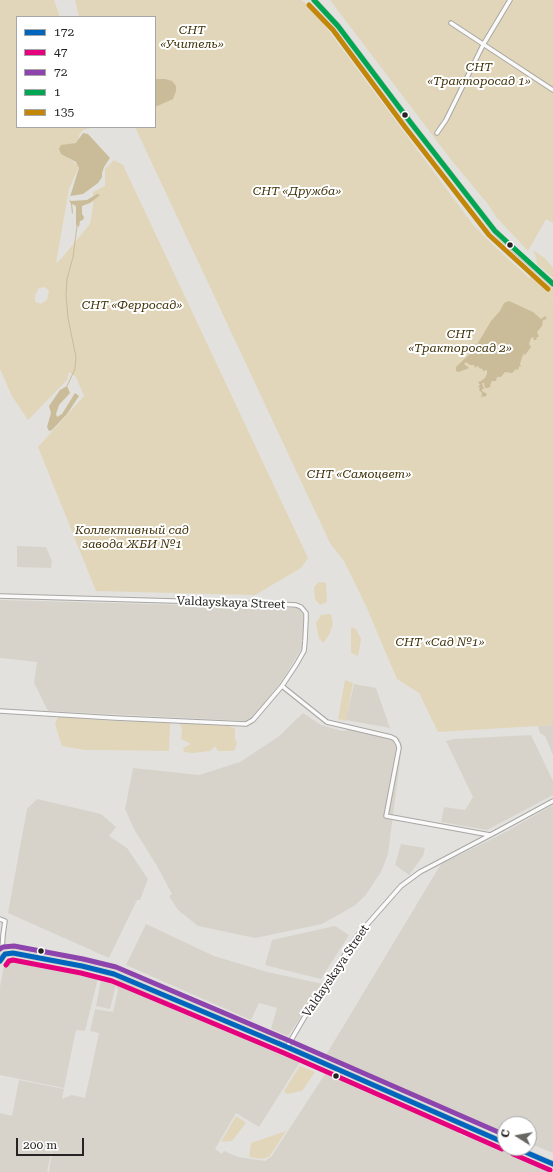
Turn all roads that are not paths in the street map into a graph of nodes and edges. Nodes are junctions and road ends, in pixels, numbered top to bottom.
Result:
1 (314, 0) edge
2 (510, 0) edge
3 (451, 23) dead end
4 (483, 44) junction
5 (553, 90) edge
6 (437, 134) dead end
7 (553, 284) edge
8 (0, 596) edge
9 (282, 686) junction
10 (1, 711) edge
11 (553, 801) edge
12 (490, 835) junction
13 (0, 919) edge
14 (2, 952) edge
15 (0, 961) edge
16 (287, 1048) junction
17 (497, 1140) edge
18 (534, 1156) edge
19 (553, 1164) edge

1 - 7 main road
2 - 4 street
3 - 4 street
4 - 5 street
4 - 6 street
8 - 9 street, Valdayskaya Street
9 - 10 street
9 - 12 street
11 - 12 street, Valdayskaya Street
12 - 16 street, Valdayskaya Street
13 - 14 street
14 - 15 main road
14 - 16 main road
16 - 17 main road
18 - 19 main road

